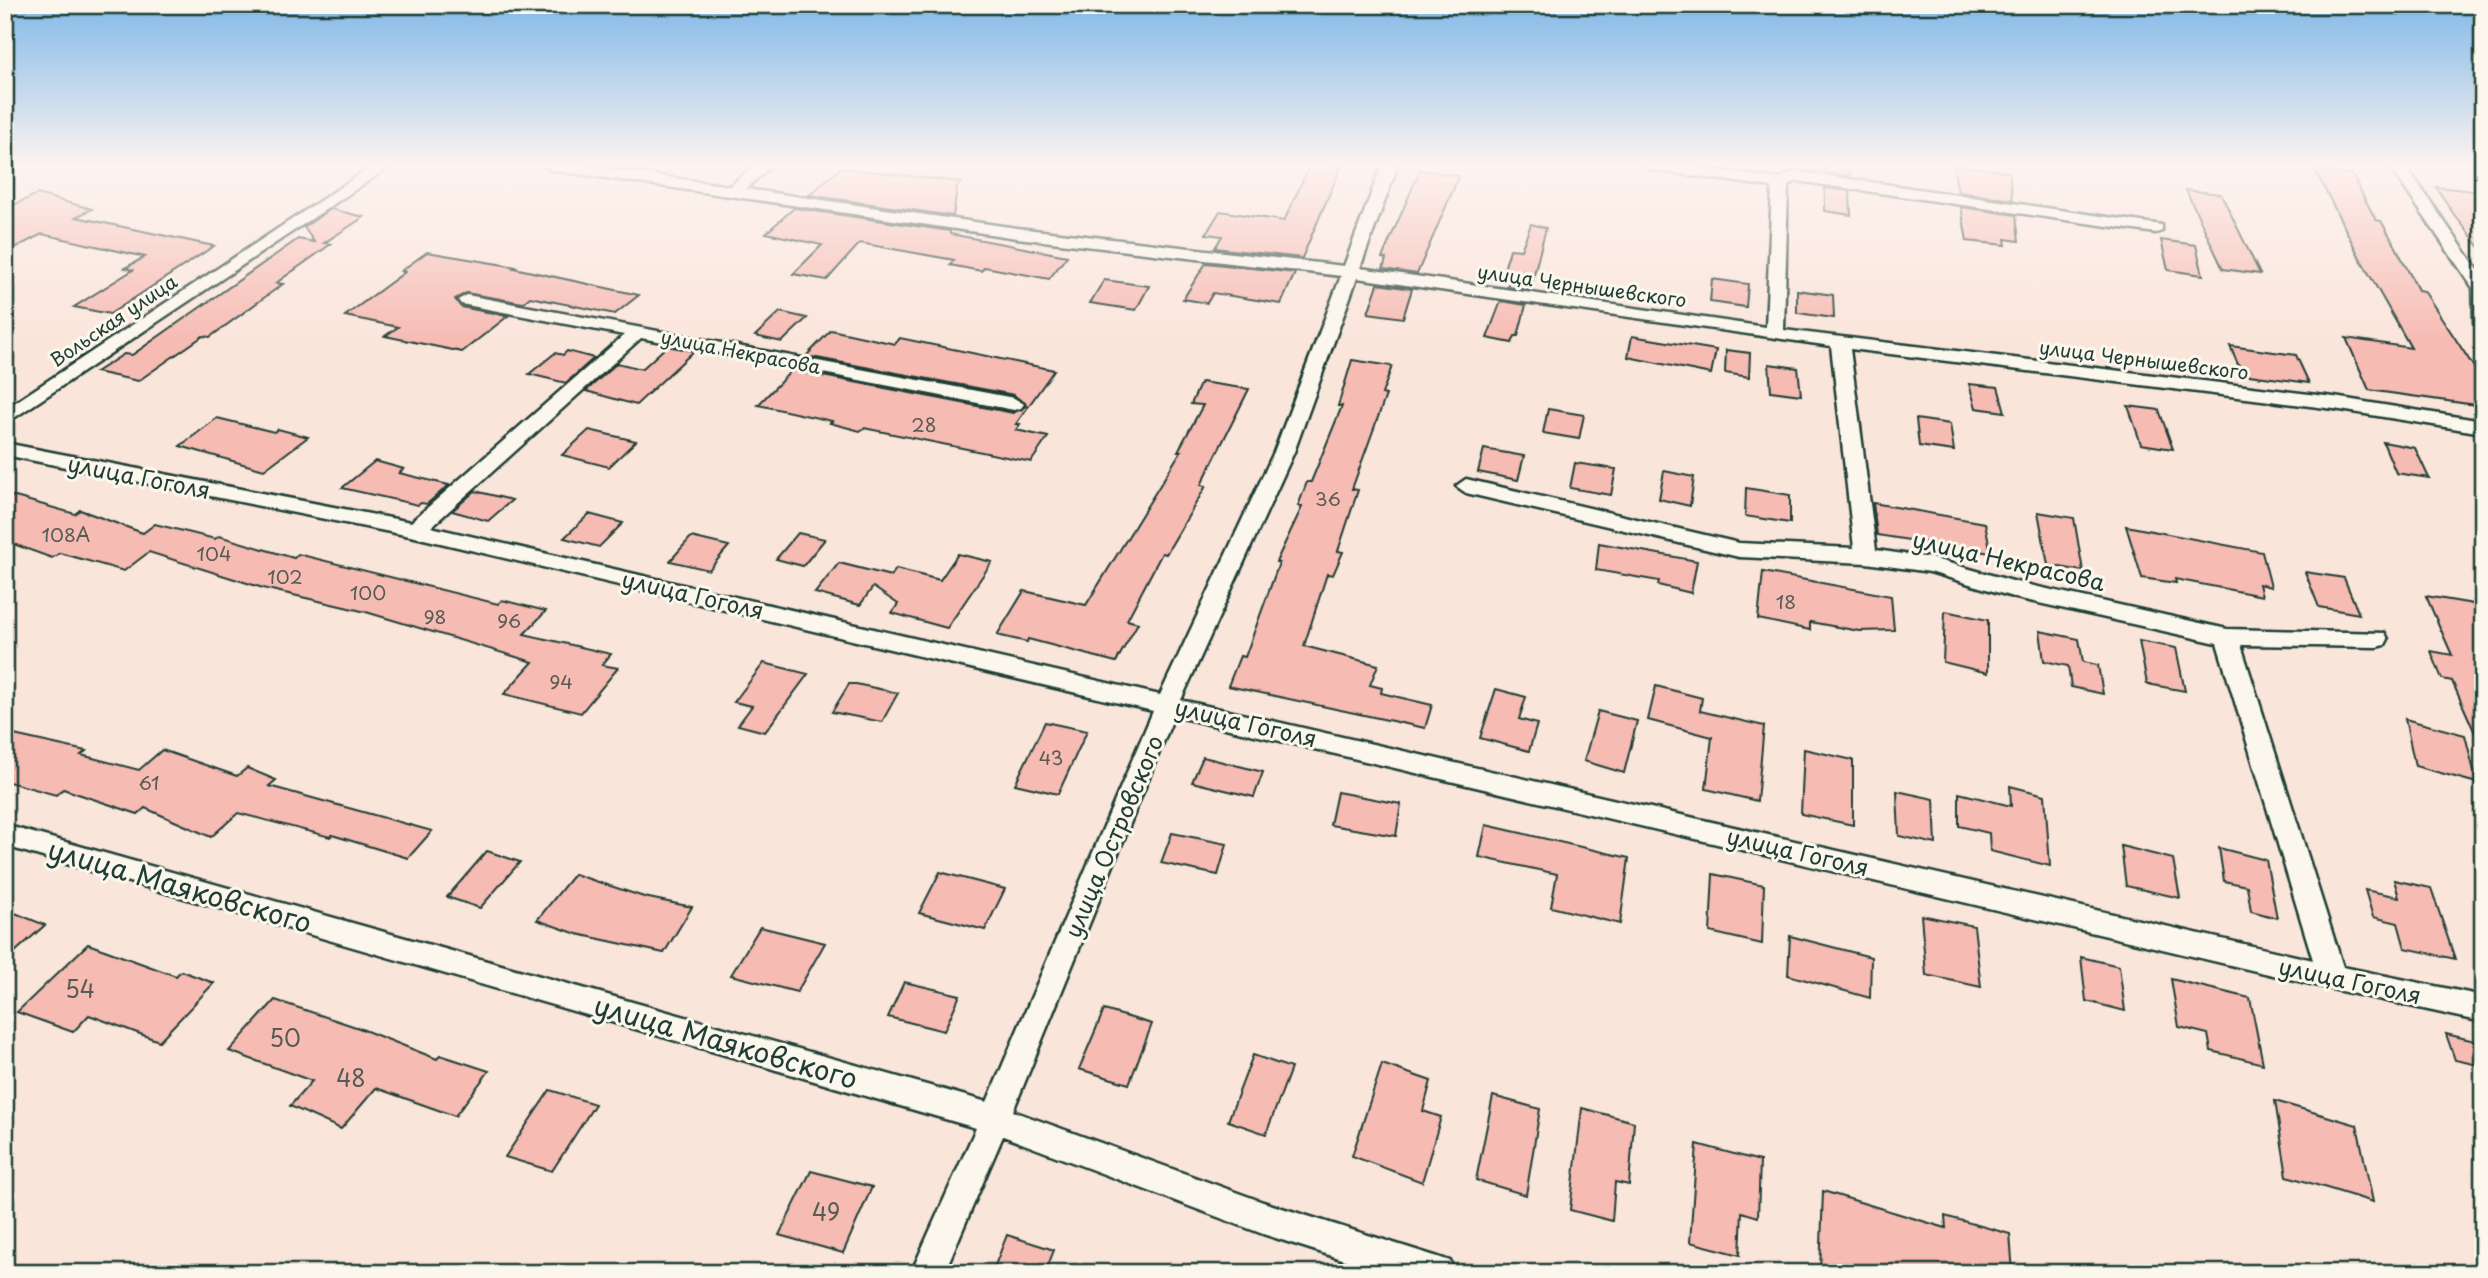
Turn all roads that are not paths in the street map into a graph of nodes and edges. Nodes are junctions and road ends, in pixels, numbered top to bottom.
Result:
1 (295, 225) edge
2 (957, 225) edge
3 (1369, 225) edge
4 (1779, 225) edge
5 (2133, 225) edge
6 (2438, 225) edge
7 (2156, 228) dead end
8 (1352, 272) junction
9 (467, 300) dead end
10 (2483, 323) edge
11 (639, 331) junction
12 (1775, 334) junction
13 (1840, 343) junction
14 (1014, 404) dead end
15 (5, 418) edge
16 (2483, 427) edge
17 (5, 449) edge
18 (1465, 486) dead end
19 (415, 530) junction
20 (1866, 556) junction
21 (2227, 637) junction
22 (2377, 639) dead end
23 (1168, 703) junction
24 (5, 835) edge
25 (2332, 977) junction
26 (2483, 1009) edge
27 (995, 1119) junction
28 (927, 1273) edge
29 (1438, 1273) edge

1 - 15 street, Вольская улица
2 - 8 street, улица Чернышевского
3 - 8 street, улица Островского
4 - 12 street
5 - 7 street
6 - 10 street
8 - 12 street, улица Чернышевского
8 - 23 street, улица Островского
9 - 11 street, улица Некрасова
11 - 14 street, улица Некрасова
11 - 19 street
12 - 13 street, улица Чернышевского
13 - 16 street, улица Чернышевского
13 - 20 street
17 - 19 street, улица Гоголя
18 - 20 street, улица Некрасова
19 - 23 street, улица Гоголя
20 - 21 street, улица Некрасова
21 - 22 street, улица Некрасова
21 - 25 street
23 - 25 street, улица Гоголя
23 - 27 street, улица Островского
24 - 27 street, улица Маяковского
25 - 26 street, улица Гоголя
27 - 28 street, улица Островского
27 - 29 street, улица Маяковского

